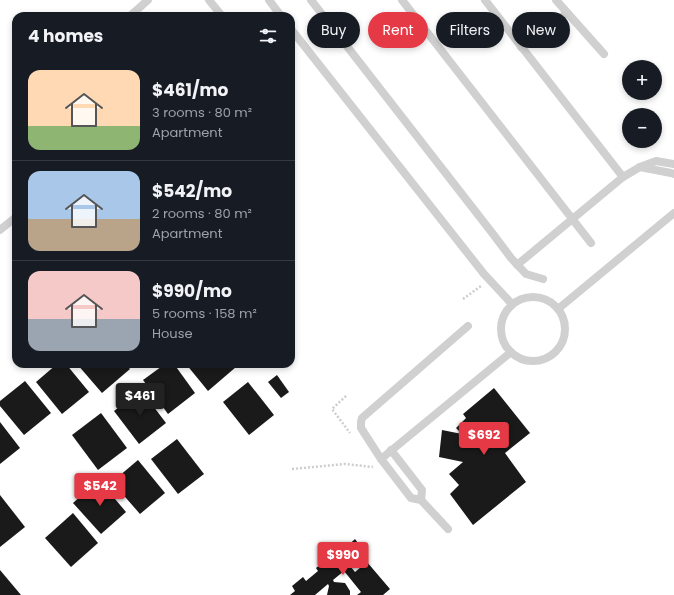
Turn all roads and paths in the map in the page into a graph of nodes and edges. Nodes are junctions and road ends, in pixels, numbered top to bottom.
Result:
1 (148, 0) edge
2 (209, 0) edge
3 (268, 0) edge
4 (311, 0) edge
5 (402, 0) edge
6 (484, 0) edge
7 (556, 0) edge
8 (134, 12) edge
9 (219, 12) edge
10 (278, 12) edge
11 (566, 12) edge
12 (570, 16) edge
13 (295, 34) edge
14 (512, 36) edge
15 (522, 48) edge
16 (604, 54) dead end
17 (674, 164) edge
18 (640, 167) junction
19 (674, 174) edge
20 (624, 177) junction
21 (674, 213) edge
22 (572, 219) junction
23 (12, 220) edge
24 (0, 230) edge
25 (591, 243) dead end
26 (517, 265) junction
27 (543, 279) dead end
28 (477, 280) dead end
29 (463, 299) dead end
30 (512, 304) junction
31 (558, 309) junction
32 (468, 326) dead end
33 (511, 352) junction
34 (391, 450) junction
35 (381, 459) junction
36 (375, 468) dead end
37 (292, 469) dead end
38 (421, 500) junction
39 (448, 529) dead end

1 - 8 lane
2 - 9 lane
3 - 10 lane
4 - 26 lane
5 - 22 lane
6 - 14 lane
7 - 11 lane
12 - 16 lane
13 - 30 lane
15 - 20 lane
17 - 18 lane
18 - 19 lane
18 - 20 lane
20 - 22 lane
21 - 31 lane
22 - 25 lane
22 - 26 lane
23 - 24 lane
26 - 27 lane
28 - 29 path
30 - 31 lane
30 - 33 lane
31 - 33 lane
32 - 35 lane
33 - 34 lane
34 - 35 lane
34 - 38 lane
35 - 38 lane
36 - 37 path
38 - 39 lane

